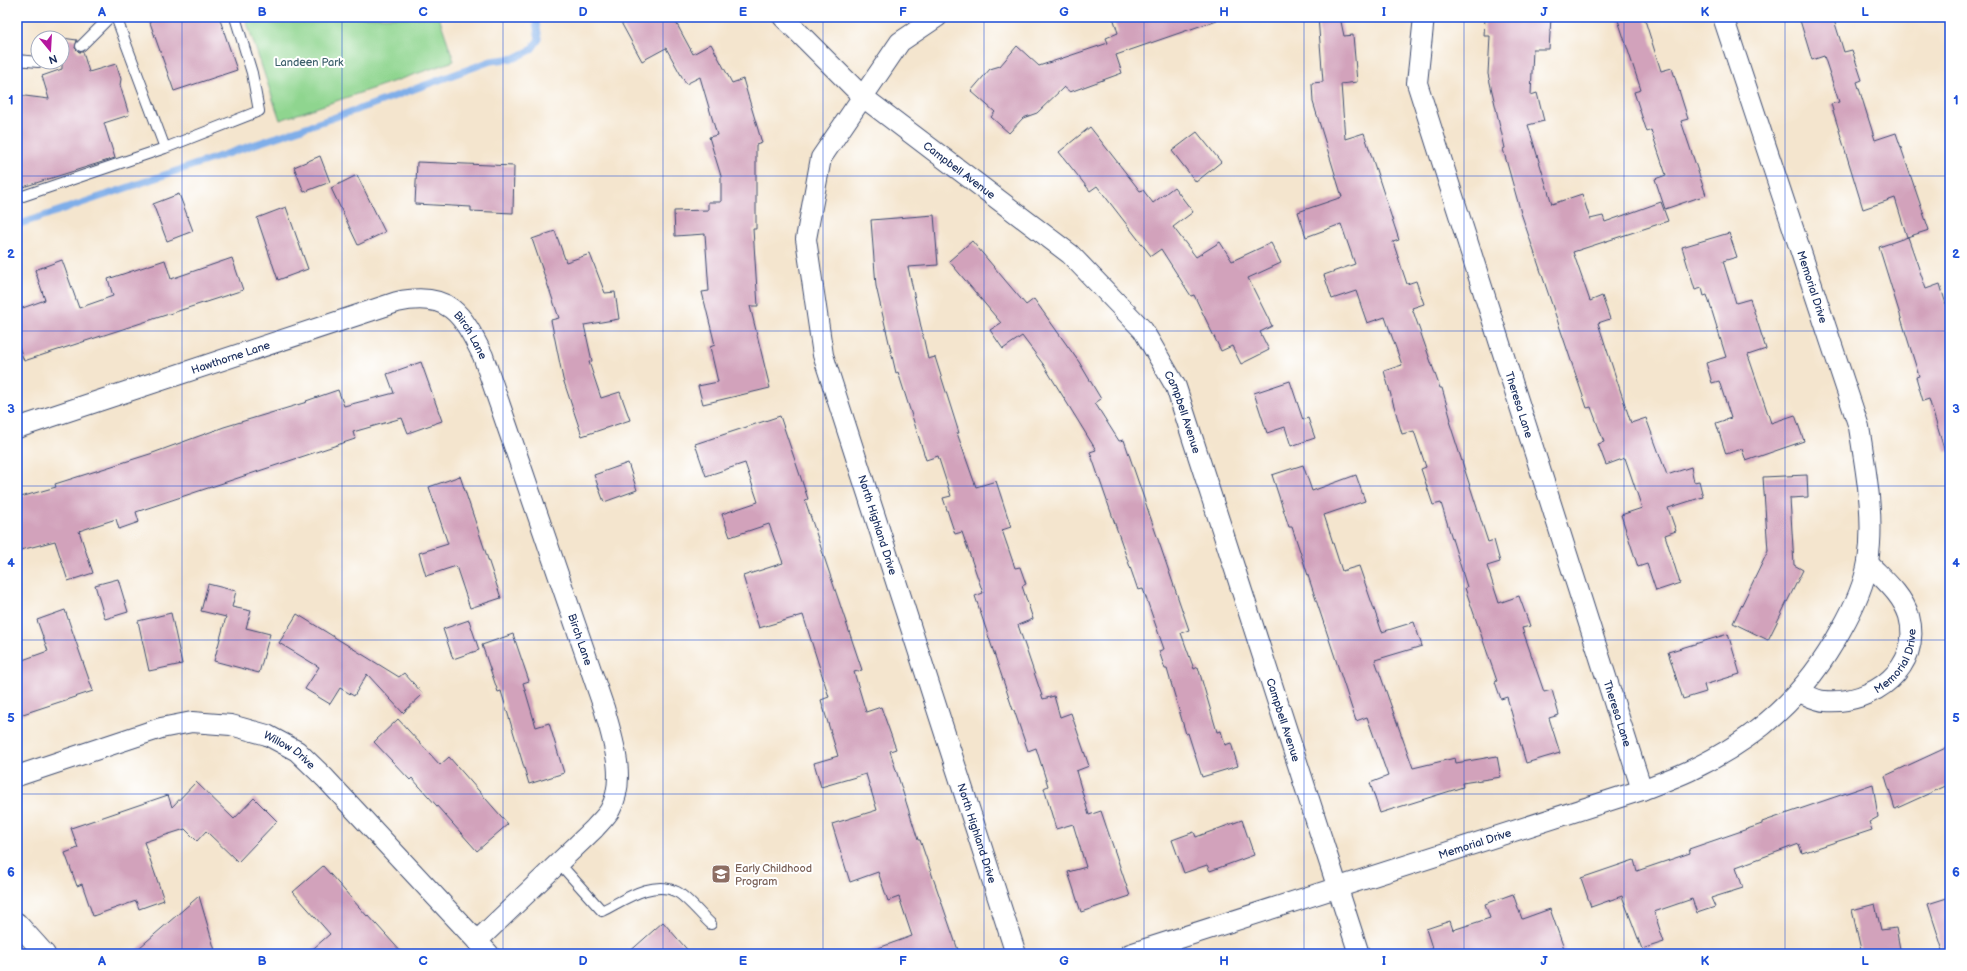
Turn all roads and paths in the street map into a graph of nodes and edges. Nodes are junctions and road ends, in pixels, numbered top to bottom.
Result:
1 (110, 17) edge
2 (116, 17) edge
3 (235, 17) edge
4 (783, 17) edge
5 (937, 17) edge
6 (1424, 17) edge
7 (1723, 17) edge
8 (80, 46) dead end
9 (17, 60) edge
10 (30, 61) edge
11 (863, 97) junction
12 (165, 148) junction
13 (17, 198) edge
14 (446, 304) joint
15 (17, 428) edge
16 (1868, 563) junction
17 (1800, 692) junction
18 (17, 776) edge
19 (1642, 790) junction
20 (559, 863) junction
21 (1338, 889) junction
22 (17, 923) edge
23 (711, 924) dead end
24 (483, 948) edge
25 (45, 954) edge
26 (1016, 954) edge
27 (1130, 954) edge
28 (1359, 954) edge

1 - 8 lane
2 - 12 lane
3 - 12 lane
4 - 11 street, Campbell Avenue
5 - 11 street, North Highland Drive
6 - 19 street, Theresa Lane
7 - 16 street, Memorial Drive
9 - 10 lane
11 - 21 street, Campbell Avenue
11 - 26 street, North Highland Drive
12 - 13 lane
14 - 15 street, Hawthorne Lane
14 - 20 street, Birch Lane
16 - 17 street, Memorial Drive
16 - 17 street, Memorial Drive
17 - 19 street, Memorial Drive
18 - 24 street, Willow Drive
19 - 21 street, Memorial Drive
20 - 23 lane
20 - 24 street, Birch Lane
21 - 27 street, Memorial Drive
21 - 28 street, Campbell Avenue
22 - 25 street

